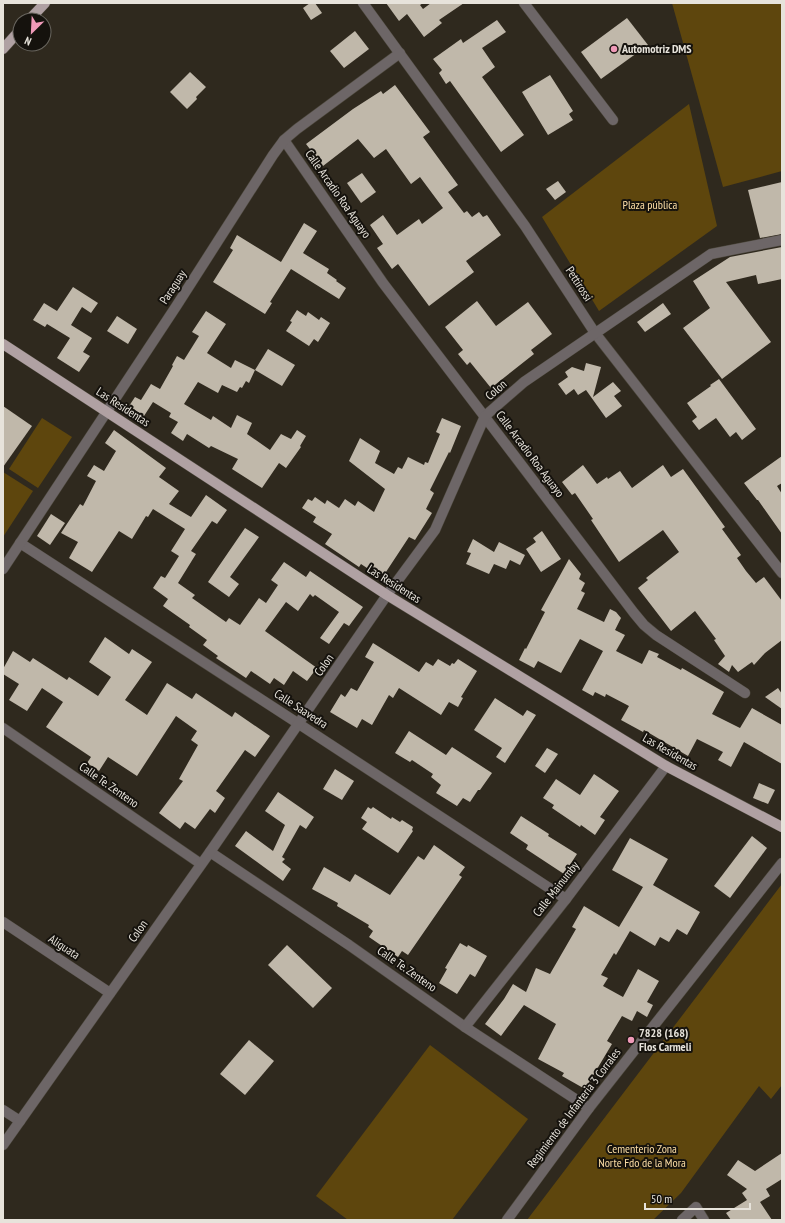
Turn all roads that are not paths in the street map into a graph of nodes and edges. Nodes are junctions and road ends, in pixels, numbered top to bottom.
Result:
1 (45, 3) edge
2 (363, 3) edge
3 (524, 3) edge
4 (37, 12) edge
5 (400, 53) junction
6 (613, 120) dead end
7 (284, 140) junction
8 (782, 240) edge
9 (595, 333) junction
10 (3, 344) edge
11 (106, 412) junction
12 (485, 416) junction
13 (20, 543) junction
14 (3, 569) edge
15 (782, 573) edge
16 (387, 595) junction
17 (745, 693) dead end
18 (299, 724) junction
19 (3, 728) edge
20 (666, 766) junction
21 (782, 827) edge
22 (210, 852) junction
23 (782, 863) edge
24 (201, 864) junction
25 (566, 899) junction
26 (3, 922) edge
27 (110, 993) junction
28 (466, 1027) junction
29 (589, 1108) junction
30 (3, 1110) edge
31 (20, 1121) junction
32 (3, 1145) edge
33 (506, 1220) edge
34 (682, 1220) edge
35 (704, 1220) edge

1 - 4 main road
2 - 5 street, Pettirossi
3 - 6 street
5 - 7 street, Paraguay
5 - 9 street, Pettirossi
7 - 11 street, Paraguay
7 - 12 street, Calle Arcadio Roa Aguayo
8 - 9 street, Colon
9 - 12 street, Colon
9 - 15 street, Pettirossi
10 - 11 main road, Las Residentas
11 - 13 street, Paraguay
11 - 16 main road, Las Residentas
12 - 16 street, Colon
12 - 17 street, Calle Arcadio Roa Aguayo
13 - 14 street, Paraguay
13 - 18 street, Calle Saavedra
16 - 18 street, Colon
16 - 20 main road, Las Residentas
18 - 22 street, Colon
18 - 25 street, Calle Saavedra
19 - 24 street, Calle Te. Zenteno
20 - 21 main road, Las Residentas
20 - 25 street, Calle Mainumby
22 - 24 street, Colon
22 - 28 street, Calle Te. Zenteno
23 - 29 street, Regimiento de Infanteria 3 Corrales
24 - 27 street, Colon
25 - 28 street, Calle Mainumby
26 - 27 street, Aliguata
27 - 31 street, Colon
28 - 29 street, Calle Te. Zenteno
29 - 33 street, Regimiento de Infanteria 3 Corrales
30 - 31 street
31 - 32 street, Colon
34 - 35 street

